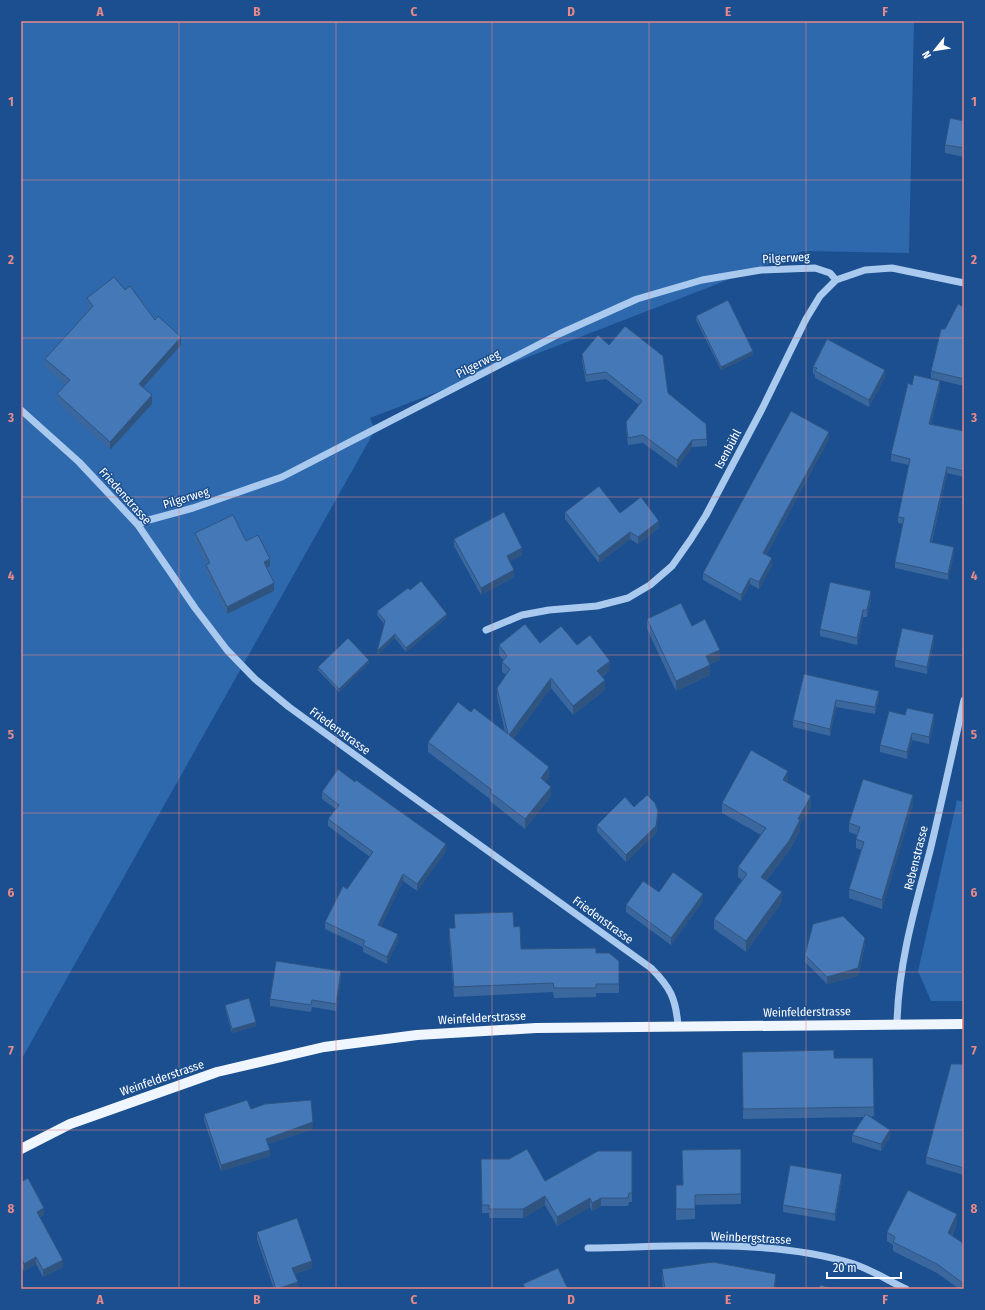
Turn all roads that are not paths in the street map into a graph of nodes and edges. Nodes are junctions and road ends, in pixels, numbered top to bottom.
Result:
1 (836, 280) junction
2 (964, 283) edge
3 (21, 410) edge
4 (138, 525) junction
5 (486, 630) dead end
6 (964, 700) edge
7 (897, 1024) junction
8 (964, 1024) edge
9 (678, 1026) junction
10 (21, 1150) edge
11 (588, 1248) dead end
12 (906, 1289) edge

1 - 2 street, Isenbühl
1 - 4 street, Pilgerweg
1 - 5 street, Isenbühl
3 - 4 street, Friedenstrasse
4 - 9 street, Friedenstrasse
6 - 7 street, Rebenstrasse
7 - 8 main road, Weinfelderstrasse
7 - 9 main road, Weinfelderstrasse
9 - 10 main road, Weinfelderstrasse
11 - 12 street, Weinbergstrasse

